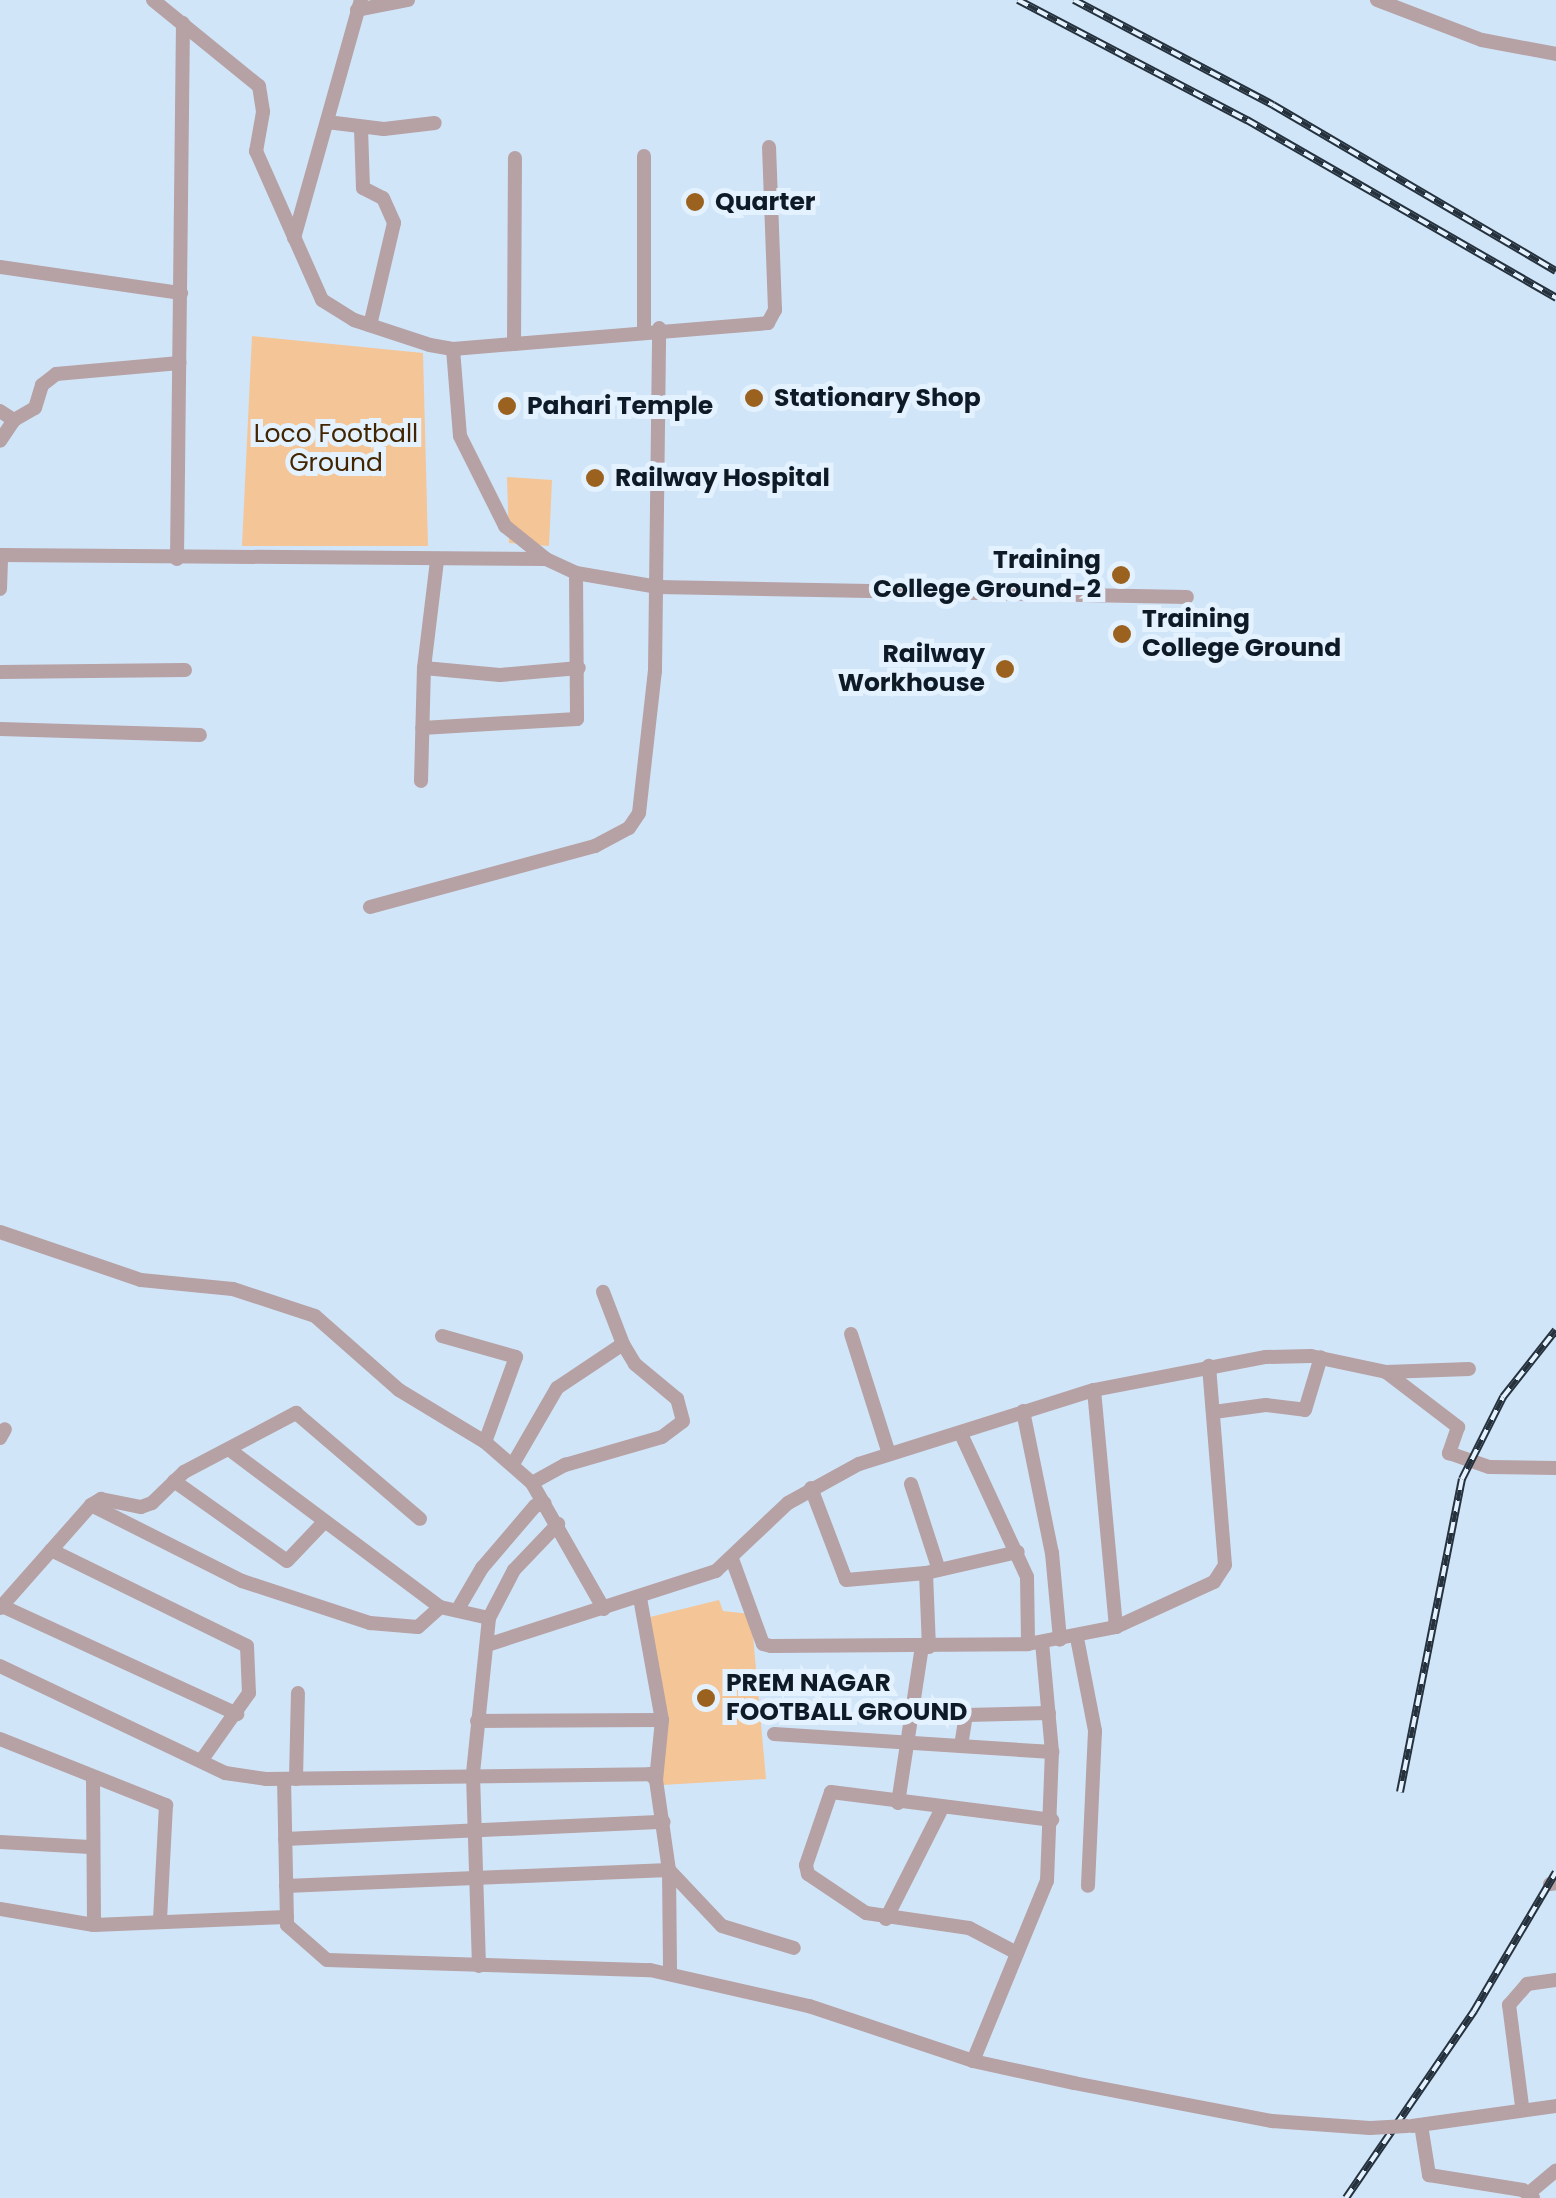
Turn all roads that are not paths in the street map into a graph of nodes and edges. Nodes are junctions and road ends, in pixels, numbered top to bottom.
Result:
1 (153, 0) edge
2 (408, 0) edge
3 (1377, 0) edge
4 (359, 5) edge
5 (183, 23) junction
6 (1556, 54) edge
7 (327, 122) junction
8 (435, 123) dead end
9 (361, 128) junction
10 (769, 147) dead end
11 (644, 156) dead end
12 (515, 158) dead end
13 (294, 238) junction
14 (0, 267) edge
15 (180, 293) junction
16 (370, 325) junction
17 (652, 328) junction
18 (514, 344) junction
19 (453, 350) junction
20 (180, 363) junction
21 (0, 411) edge
22 (14, 420) junction
23 (0, 441) edge
24 (0, 555) edge
25 (178, 558) junction
26 (546, 559) junction
27 (438, 560) junction
28 (576, 573) junction
29 (658, 587) junction
30 (0, 589) edge
31 (1187, 597) dead end
32 (424, 668) junction
33 (578, 668) junction
34 (186, 670) dead end
35 (0, 672) edge
36 (422, 728) junction
37 (0, 729) edge
38 (200, 734) dead end
39 (421, 781) dead end
40 (370, 907) dead end
41 (1, 1234) edge
42 (603, 1292) dead end
43 (851, 1334) dead end
44 (442, 1336) dead end
45 (622, 1344) junction
46 (1321, 1357) junction
47 (1209, 1366) junction
48 (1470, 1369) dead end
49 (1386, 1372) junction
50 (1094, 1390) junction
51 (1023, 1411) junction
52 (1214, 1412) junction
53 (961, 1434) junction
54 (485, 1442) junction
55 (230, 1450) junction
56 (888, 1454) junction
57 (513, 1464) junction
58 (1556, 1468) edge
59 (174, 1481) junction
60 (532, 1482) junction
61 (911, 1484) dead end
62 (811, 1488) junction
63 (545, 1503) junction
64 (91, 1505) junction
65 (420, 1519) dead end
66 (324, 1522) junction
67 (558, 1524) junction
68 (51, 1550) junction
69 (1018, 1552) junction
70 (732, 1559) junction
71 (932, 1571) junction
72 (640, 1598) junction
73 (1, 1607) edge
74 (440, 1607) junction
75 (458, 1608) junction
76 (604, 1609) junction
77 (489, 1618) junction
78 (1116, 1626) junction
79 (1076, 1638) junction
80 (1060, 1640) junction
81 (1035, 1643) junction
82 (487, 1645) junction
83 (926, 1647) junction
84 (0, 1666) edge
85 (298, 1693) dead end
86 (1048, 1713) junction
87 (236, 1714) junction
88 (662, 1720) junction
89 (477, 1721) junction
90 (774, 1734) dead end
91 (0, 1739) edge
92 (909, 1743) junction
93 (961, 1746) junction
94 (1052, 1752) junction
95 (201, 1762) junction
96 (474, 1773) junction
97 (93, 1779) junction
98 (290, 1779) junction
99 (656, 1780) junction
100 (898, 1802) junction
101 (942, 1810) junction
102 (1052, 1820) junction
103 (664, 1822) junction
104 (478, 1830) junction
105 (285, 1839) junction
106 (0, 1842) edge
107 (90, 1847) junction
108 (669, 1870) junction
109 (476, 1878) junction
110 (286, 1886) junction
111 (1088, 1886) dead end
112 (0, 1909) edge
113 (287, 1917) junction
114 (886, 1919) junction
115 (160, 1921) junction
116 (94, 1925) junction
117 (794, 1948) dead end
118 (1016, 1953) junction
119 (478, 1966) junction
120 (670, 1974) junction
121 (1556, 1980) edge
122 (973, 2061) junction
123 (1522, 2106) junction
124 (1556, 2106) edge
125 (1414, 2126) junction
126 (1556, 2170) edge
127 (1531, 2195) edge

1 - 5 street
2 - 4 street
3 - 6 street
4 - 7 street
5 - 13 street
5 - 15 street
7 - 9 street
7 - 13 street
8 - 9 street
9 - 16 street
10 - 17 street
11 - 17 street
12 - 18 street
13 - 16 street
14 - 15 street
15 - 20 street
16 - 19 street
17 - 18 street
17 - 29 street
18 - 19 street
19 - 26 street
20 - 22 street
20 - 25 street
21 - 22 street
22 - 23 street
24 - 25 street
24 - 30 street
25 - 27 street
26 - 27 street
26 - 28 street
27 - 32 street
28 - 29 street
28 - 33 street
29 - 31 street
29 - 40 street
32 - 33 street
32 - 36 street
33 - 36 street
34 - 35 street
36 - 39 street
37 - 38 street
41 - 54 street
42 - 45 street
43 - 56 street
44 - 54 street
45 - 57 street
45 - 60 street
46 - 47 street
46 - 49 street
46 - 52 street
47 - 50 street
47 - 52 street
48 - 49 street
49 - 58 street
50 - 51 street
50 - 78 street
51 - 53 street
51 - 80 street
52 - 78 street
53 - 56 street
53 - 69 street
54 - 57 street
55 - 59 street
55 - 65 street
55 - 66 street
56 - 62 street
57 - 60 street
59 - 64 street
59 - 66 street
60 - 63 street
61 - 71 street
62 - 70 street
62 - 71 street
63 - 67 street
63 - 75 street
64 - 68 street
64 - 74 street
66 - 74 street
67 - 76 street
67 - 77 street
68 - 73 street
68 - 87 street
69 - 71 street
69 - 81 street
70 - 72 street
70 - 83 street
71 - 83 street
72 - 76 street
72 - 88 street
73 - 87 street
74 - 75 street
75 - 77 street
76 - 82 street
77 - 82 street
78 - 79 street
79 - 80 street
79 - 111 street
80 - 81 street
81 - 83 street
81 - 86 street
82 - 89 street
83 - 92 street
84 - 95 street
85 - 98 street
86 - 93 street
86 - 94 street
87 - 95 street
88 - 89 street
88 - 99 street
89 - 96 street
90 - 92 street
91 - 97 street
92 - 93 street
92 - 100 street
93 - 94 street
94 - 102 street
95 - 98 street
96 - 98 street
96 - 99 street
96 - 104 street
97 - 107 street
97 - 115 street
98 - 105 street
99 - 103 street
100 - 101 street
100 - 114 street
101 - 102 street
101 - 114 street
102 - 118 street
103 - 104 street
103 - 108 street
104 - 105 street
104 - 109 street
105 - 110 street
106 - 107 street
107 - 116 street
108 - 109 street
108 - 117 street
108 - 120 street
109 - 110 street
109 - 119 street
110 - 113 street
112 - 116 street
113 - 115 street
113 - 119 street
114 - 118 street
115 - 116 street
118 - 122 street
119 - 120 street
120 - 122 street
121 - 123 street
122 - 125 street, bridge
123 - 124 street
123 - 125 street
125 - 127 street
126 - 127 street

